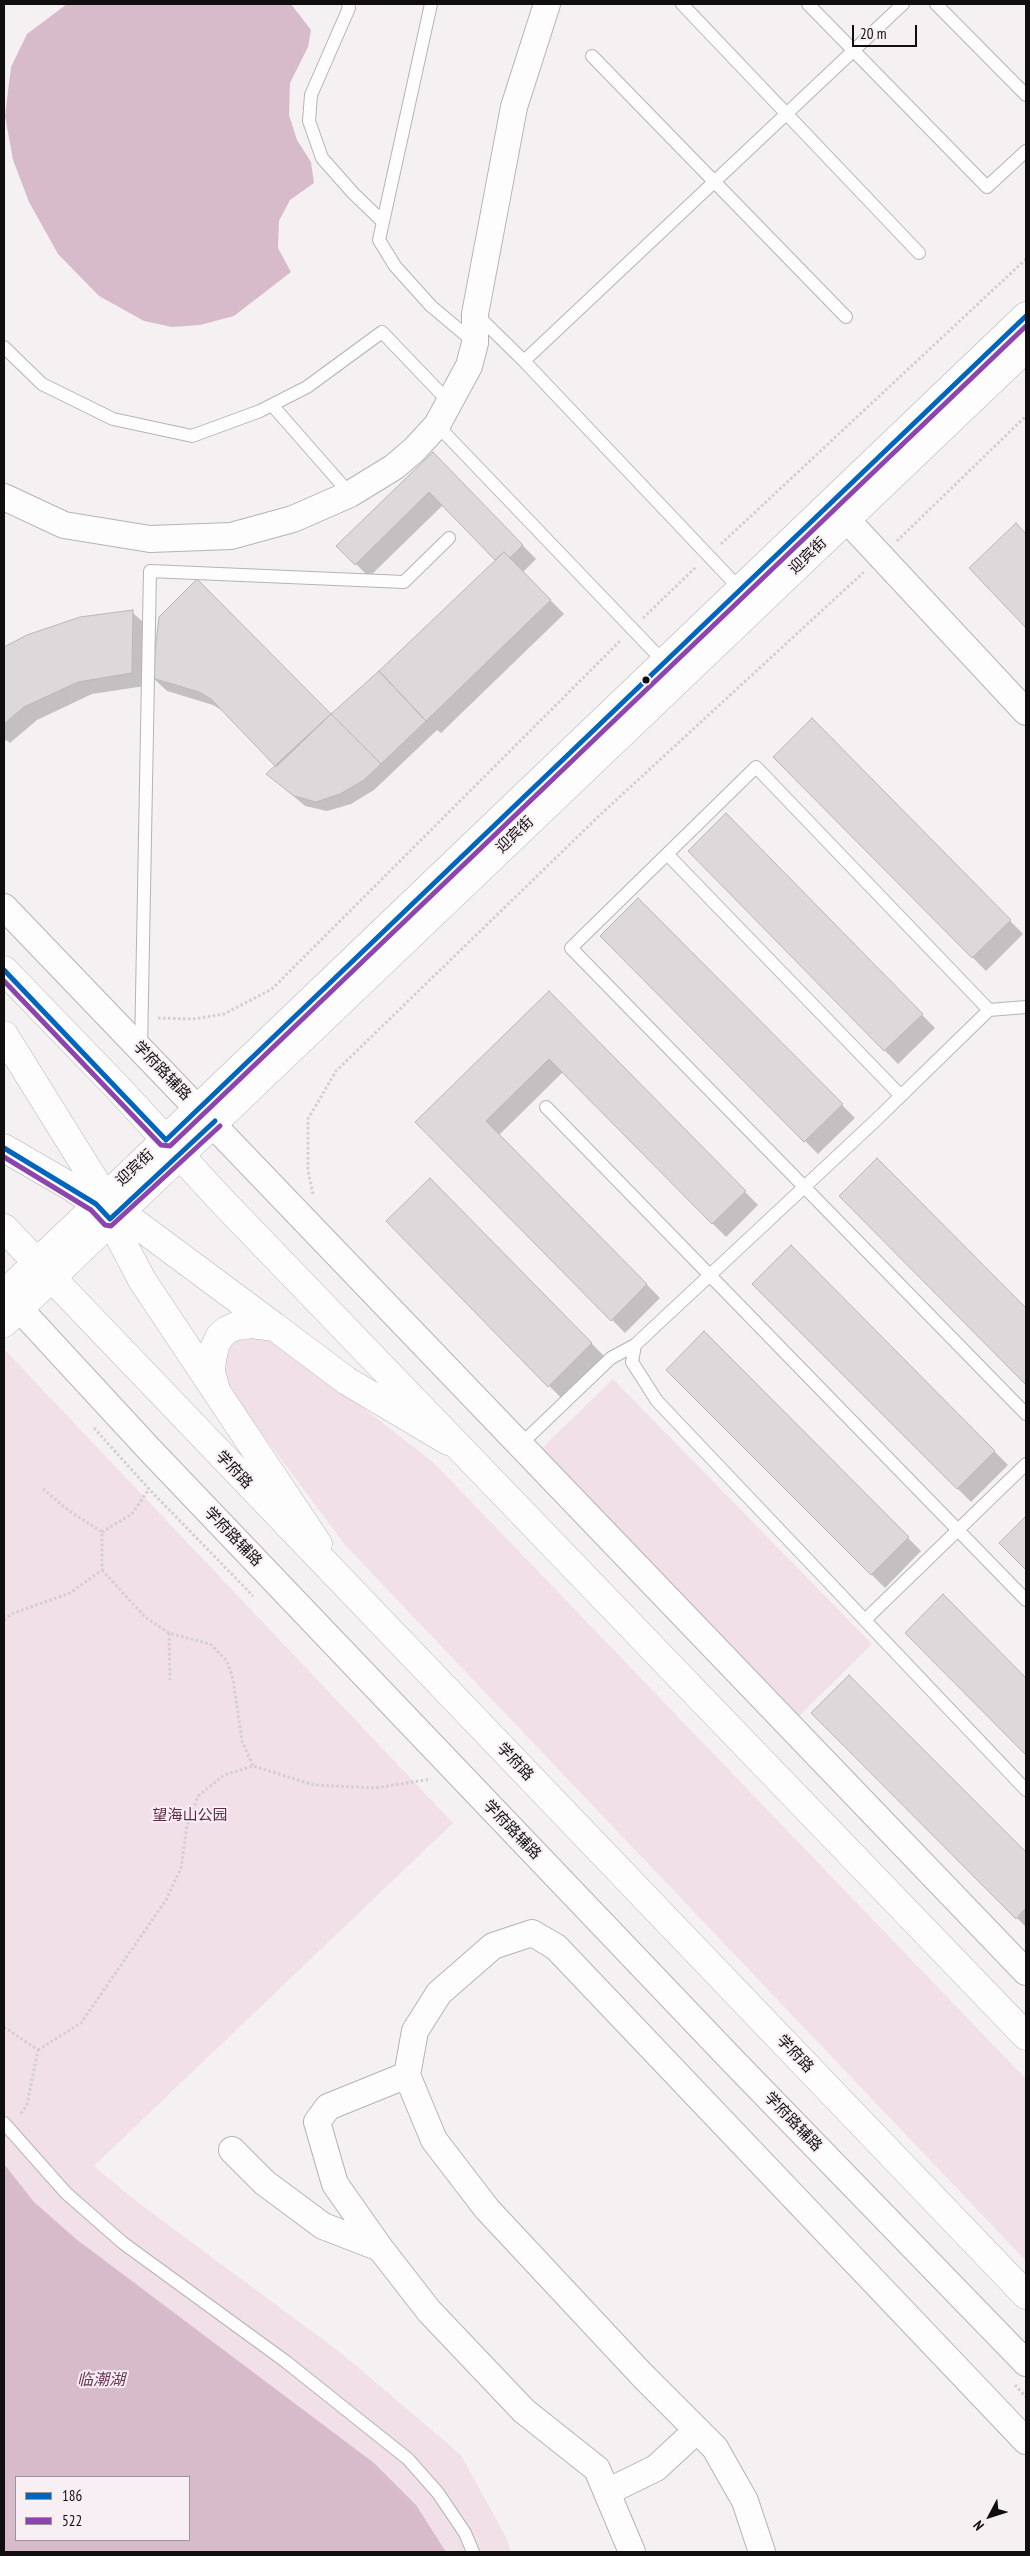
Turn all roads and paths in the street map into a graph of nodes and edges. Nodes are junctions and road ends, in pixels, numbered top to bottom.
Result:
1 (348, 4) edge
2 (431, 4) edge
3 (547, 4) edge
4 (682, 4) edge
5 (808, 4) edge
6 (903, 4) edge
7 (936, 4) edge
8 (853, 52) junction
9 (592, 56) dead end
10 (1026, 95) edge
11 (786, 115) junction
12 (1026, 151) edge
13 (715, 183) junction
14 (383, 222) junction
15 (919, 253) dead end
16 (1026, 259) edge
17 (475, 314) junction
18 (1026, 316) edge
19 (846, 317) dead end
20 (475, 343) junction
21 (4, 347) edge
22 (1026, 348) edge
23 (524, 361) junction
24 (272, 405) junction
25 (444, 414) junction
26 (350, 494) junction
27 (4, 497) edge
28 (839, 511) junction
29 (449, 538) dead end
30 (708, 555) junction
31 (741, 590) junction
32 (632, 629) junction
33 (665, 663) junction
34 (1026, 712) edge
35 (667, 854) junction
36 (4, 907) edge
37 (4, 970) edge
38 (1026, 1007) edge
39 (989, 1010) junction
40 (192, 1019) dead end
41 (4, 1036) edge
42 (141, 1049) junction
43 (4, 1055) edge
44 (4, 1059) edge
45 (901, 1096) junction
46 (546, 1107) dead end
47 (205, 1116) junction
48 (173, 1147) junction
49 (4, 1148) edge
50 (804, 1188) junction
51 (108, 1208) junction
52 (4, 1228) edge
53 (43, 1270) junction
54 (711, 1274) junction
55 (7, 1302) edge
56 (274, 1327) junction
57 (635, 1345) junction
58 (219, 1398) junction
59 (1026, 1414) edge
60 (520, 1445) junction
61 (462, 1450) junction
62 (1026, 1464) edge
63 (42, 1488) dead end
64 (149, 1489) dead end
65 (959, 1530) junction
66 (102, 1532) junction
67 (102, 1570) junction
68 (345, 1584) junction
69 (1026, 1600) edge
70 (4, 1620) edge
71 (865, 1620) junction
72 (168, 1632) junction
73 (170, 1680) dead end
74 (253, 1766) junction
75 (431, 1779) dead end
76 (1026, 1790) edge
77 (1020, 1961) edge
78 (4, 2026) edge
79 (1026, 2036) edge
80 (38, 2050) junction
81 (408, 2075) junction
82 (7, 2127) edge
83 (232, 2150) dead end
84 (380, 2248) junction
85 (1026, 2295) edge
86 (1026, 2364) edge
87 (697, 2430) junction
88 (1026, 2441) edge
89 (607, 2492) junction
90 (473, 2552) edge
91 (632, 2552) edge
92 (762, 2552) edge

1 - 14 lane
2 - 14 lane
3 - 17 street
4 - 11 lane
5 - 8 lane
6 - 8 lane
7 - 10 lane
8 - 11 lane
8 - 12 lane
9 - 13 lane
11 - 13 lane
11 - 15 lane
13 - 19 lane
13 - 23 lane
14 - 20 lane
16 - 30 path
17 - 20 street
17 - 23 lane
18 - 28 main road, 迎宾街
20 - 25 street
21 - 24 lane
22 - 28 main road, 迎宾街
23 - 30 lane
24 - 25 lane
24 - 26 lane
25 - 26 street
25 - 32 lane
26 - 27 street
28 - 31 main road, 迎宾街
28 - 34 street
28 - 47 main road, 迎宾街
29 - 42 lane
30 - 31 lane
30 - 32 path
31 - 33 main road, 迎宾街
32 - 33 lane
32 - 40 path
33 - 47 main road, 迎宾街
35 - 39 lane
35 - 45 lane
35 - 50 lane
36 - 42 street, 学府路辅路
37 - 48 main road
38 - 39 lane
39 - 45 lane
41 - 51 main road
42 - 47 street, 学府路辅路
43 - 44 main road
45 - 50 lane
46 - 54 lane
47 - 48 main road, 迎宾街
47 - 60 street, 学府路辅路
48 - 51 main road, 迎宾街
48 - 61 main road
49 - 51 main road
50 - 54 lane
50 - 59 lane
51 - 53 main road, 迎宾街
51 - 56 main road
51 - 58 main road
52 - 53 main road, 学府路
53 - 55 main road, 迎宾街
53 - 68 main road, 学府路
54 - 57 lane
54 - 65 lane
55 - 86 street, 学府路辅路
56 - 58 main road
56 - 61 main road
57 - 60 lane
57 - 71 lane
58 - 68 main road
60 - 77 street, 学府路辅路
61 - 79 main road
62 - 65 lane
63 - 66 path
64 - 66 path
65 - 69 lane
65 - 71 lane
66 - 67 path
67 - 70 path
67 - 72 path
68 - 85 main road, 学府路
71 - 76 lane
72 - 73 path
72 - 74 path
74 - 75 path
74 - 80 path
78 - 80 path
80 - 82 path
81 - 84 street
81 - 87 street
81 - 88 street
82 - 90 lane
83 - 84 street
84 - 89 street
87 - 89 street
87 - 92 street
89 - 91 street

